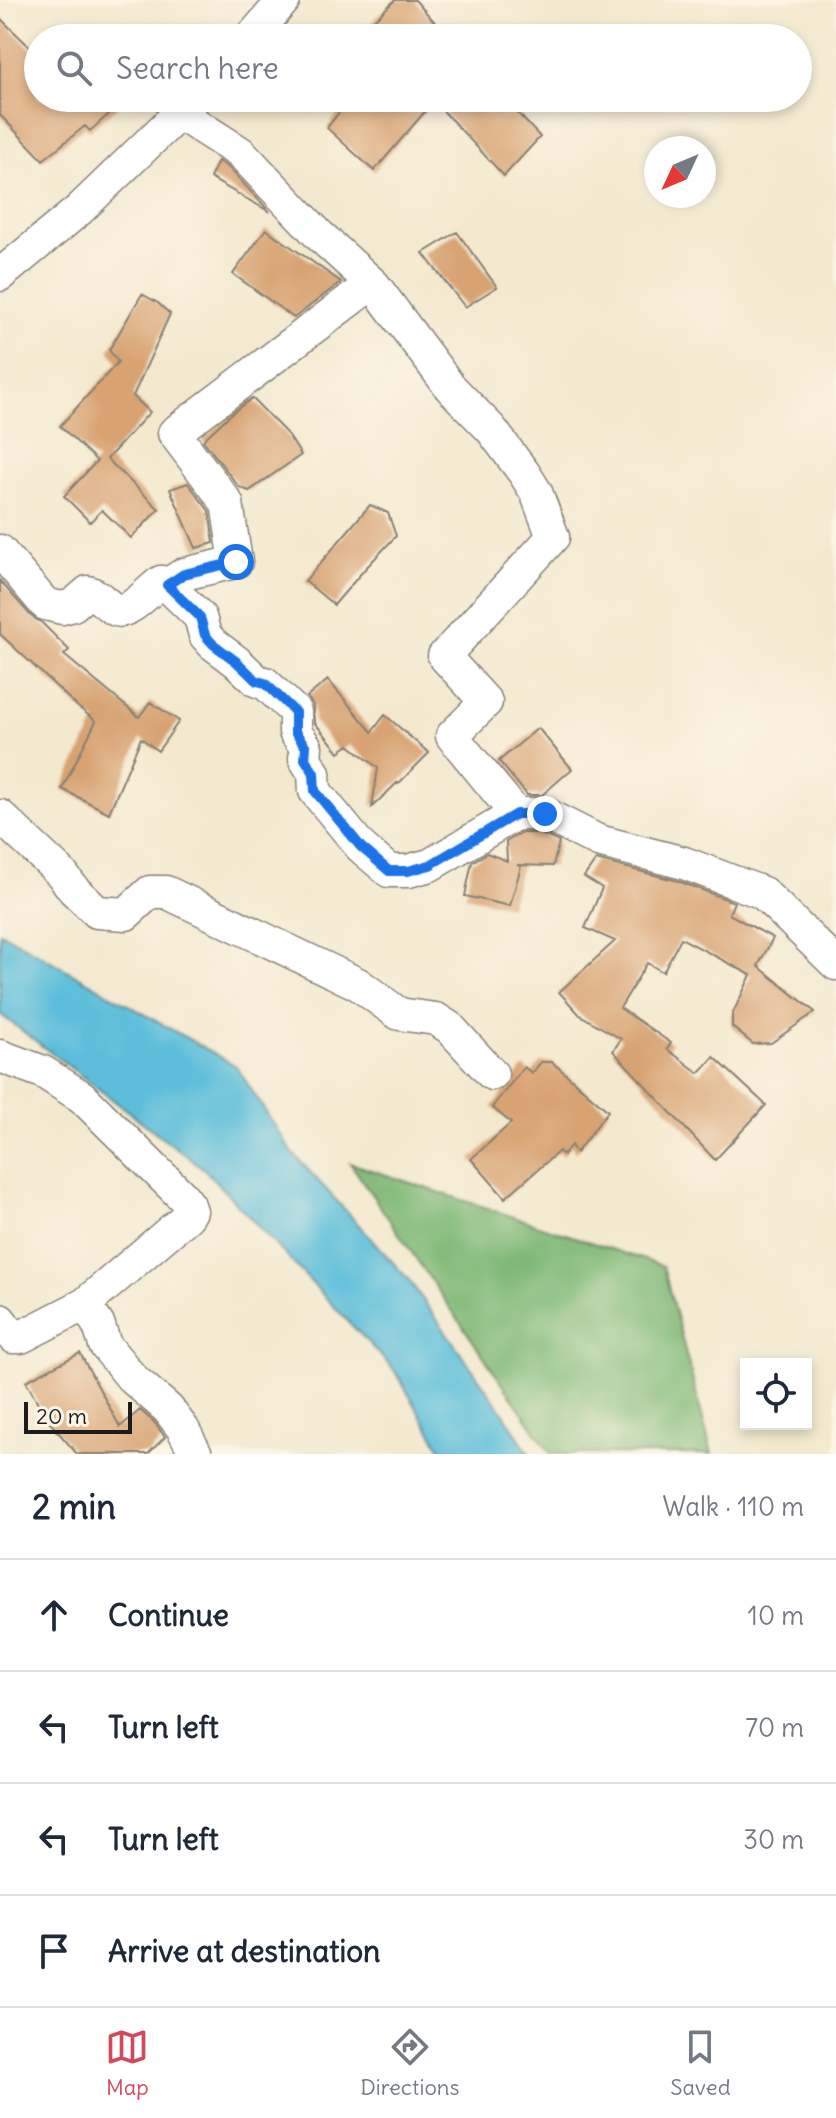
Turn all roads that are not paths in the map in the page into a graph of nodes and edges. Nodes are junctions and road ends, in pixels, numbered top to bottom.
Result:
1 (284, 0) edge
2 (263, 24) edge
3 (182, 112) edge
4 (195, 112) edge
5 (0, 275) edge
6 (371, 284) junction
7 (0, 551) edge
8 (167, 585) junction
9 (516, 814) junction
10 (0, 816) edge
11 (836, 964) edge
12 (0, 1056) edge
13 (492, 1074) dead end
14 (85, 1304) junction
15 (0, 1320) edge
16 (196, 1454) edge

1 - 2 street
3 - 5 street
4 - 6 street
6 - 8 street
6 - 9 street
7 - 8 street
8 - 9 street
9 - 11 street
10 - 13 street
12 - 14 street
14 - 15 street
14 - 16 street

